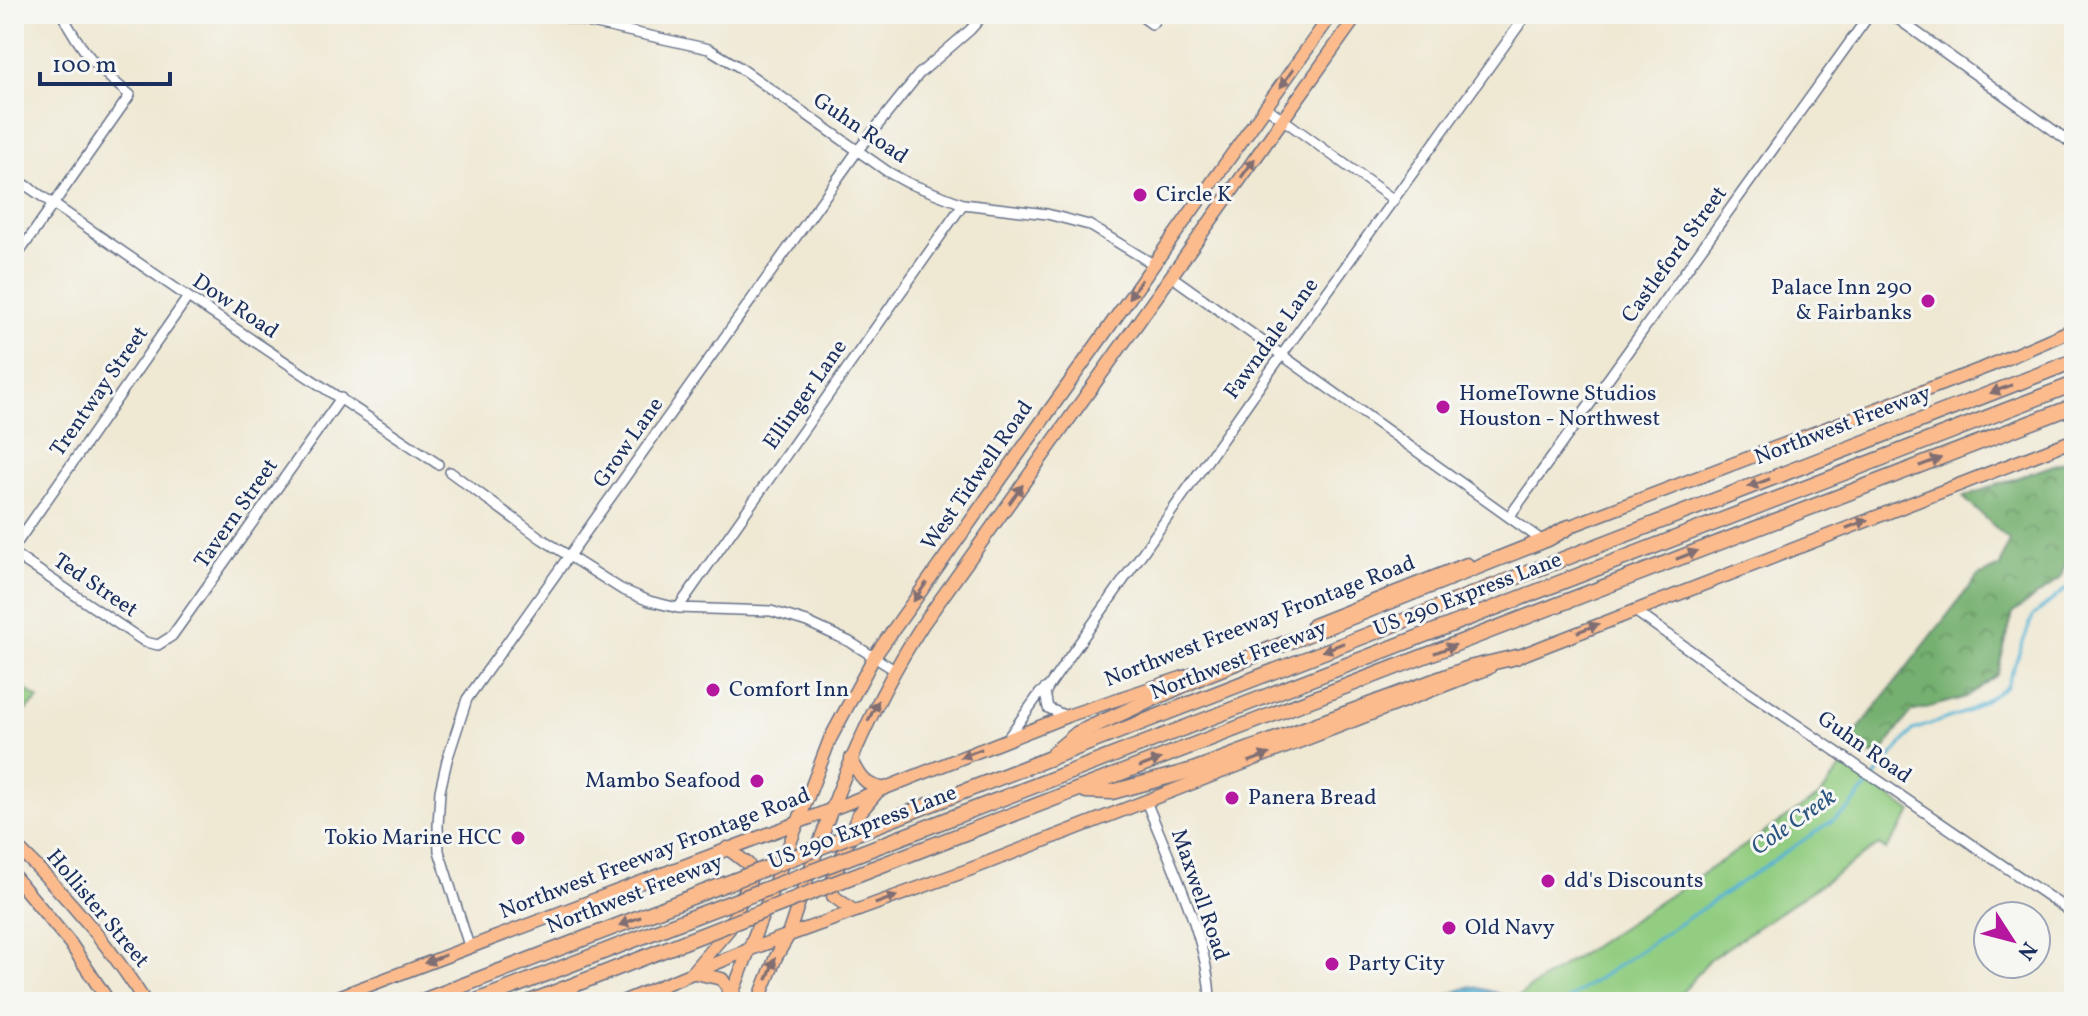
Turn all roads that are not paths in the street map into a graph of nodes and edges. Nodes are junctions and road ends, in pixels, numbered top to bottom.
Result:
1 (62, 14) edge
2 (551, 14) edge
3 (984, 14) edge
4 (1138, 14) edge
5 (1159, 14) edge
6 (1358, 14) edge
7 (1527, 14) edge
8 (1870, 14) edge
9 (1891, 14) edge
10 (1331, 15) edge
11 (1347, 29) junction
12 (1266, 107) junction
13 (1283, 119) junction
14 (2074, 145) edge
15 (858, 150) junction
16 (14, 177) edge
17 (1394, 200) junction
18 (53, 203) junction
19 (963, 204) junction
20 (14, 260) edge
21 (1153, 264) junction
22 (1171, 276) junction
23 (188, 297) junction
24 (2074, 329) edge
25 (1282, 356) junction
26 (2074, 361) edge
27 (2074, 384) edge
28 (1060, 395) junction
29 (341, 398) junction
30 (2074, 406) edge
31 (1077, 408) junction
32 (2074, 440) edge
33 (438, 464) dead end
34 (450, 472) dead end
35 (1509, 517) junction
36 (1569, 527) junction
37 (966, 528) junction
38 (1537, 537) junction
39 (982, 541) junction
40 (14, 547) edge
41 (14, 554) edge
42 (570, 557) junction
43 (678, 608) junction
44 (1635, 611) junction
45 (158, 645) joint
46 (874, 657) junction
47 (1516, 657) junction
48 (893, 669) junction
49 (1049, 686) junction
50 (1067, 716) junction
51 (1007, 739) junction
52 (851, 758) junction
53 (1045, 761) junction
54 (882, 788) junction
55 (1077, 791) junction
56 (1146, 801) junction
57 (832, 808) junction
58 (797, 823) junction
59 (14, 844) edge
60 (727, 848) junction
61 (14, 876) edge
62 (854, 911) junction
63 (2074, 914) edge
64 (93, 929) junction
65 (787, 938) junction
66 (70, 943) junction
67 (469, 946) junction
68 (748, 950) junction
69 (692, 973) junction
70 (109, 1002) edge
71 (145, 1002) edge
72 (325, 1002) edge
73 (420, 1002) edge
74 (474, 1002) edge
75 (530, 1002) edge
76 (622, 1002) edge
77 (728, 1002) edge
78 (758, 1002) edge
79 (1210, 1002) edge

1 - 18 street
2 - 15 street, Guhn Road
3 - 15 street, Grow Lane
4 - 5 street
6 - 11 main road, West Tidwell Road
7 - 17 street, Fawndale Lane
8 - 35 street, Castleford Street
9 - 14 street
10 - 11 main road
10 -> 12 main road, West Tidwell Road
11 - 13 main road, West Tidwell Road
12 - 13 street
12 - 21 main road, West Tidwell Road
13 - 17 street
22 -> 13 main road, West Tidwell Road
15 - 19 street, Guhn Road
15 - 42 street, Grow Lane
16 - 18 street, Dow Road
17 - 25 street, Fawndale Lane
18 - 20 street
18 - 23 street, Dow Road
19 - 21 street, Guhn Road
19 - 43 street, Ellinger Lane
21 -> 28 main road, West Tidwell Road
22 - 25 street
22 - 31 main road, West Tidwell Road
23 - 29 street, Dow Road
23 - 40 street, Trentway Street
24 - 36 main road, Northwest Freeway Frontage Road
25 - 35 street
25 - 49 street, Fawndale Lane
26 -> 53 highway, Northwest Freeway
27 - 74 highway, US 290 Express Lane, bridge
28 - 31 main road
28 - 37 main road, West Tidwell Road
29 - 33 street, Dow Road
29 - 45 street, Tavern Street
55 -> 30 highway
39 -> 31 main road, West Tidwell Road
44 -> 32 main road
34 - 42 street
35 - 38 street
36 - 38 main road, Northwest Freeway Frontage Road
36 - 53 highway
37 - 39 main road
37 -> 46 main road, West Tidwell Road
38 - 50 main road, Northwest Freeway Frontage Road
39 - 48 main road, West Tidwell Road
41 - 45 street, Ted Street
42 - 43 street
42 - 67 street, Grow Lane
43 - 46 street
47 -> 44 main road
44 - 63 street, Guhn Road
46 - 48 street
46 - 58 main road, West Tidwell Road
47 - 55 highway
56 -> 47 main road
52 -> 48 main road, West Tidwell Road
49 - 50 street
49 - 51 street, Fawndale Lane
50 - 51 main road, Northwest Freeway Frontage Road
51 -> 54 main road, Northwest Freeway Frontage Road
52 - 54 main road
52 - 57 main road, West Tidwell Road
53 -> 73 highway, Northwest Freeway, bridge
54 - 57 main road, Northwest Freeway Frontage Road
54 - 62 main road
55 - 75 highway, bridge
62 -> 56 main road
56 - 79 street, Maxwell Road
57 - 58 main road, Northwest Freeway Frontage Road
57 - 65 main road, West Tidwell Road
58 - 60 main road, Northwest Freeway Frontage Road
58 - 68 main road, West Tidwell Road
59 - 64 main road, Hollister Street
60 - 67 main road, Northwest Freeway Frontage Road
60 - 69 main road
61 - 66 main road, Hollister Street
62 - 65 main road
64 - 66 main road
64 - 71 main road, Hollister Street
65 - 68 main road
78 -> 65 main road, West Tidwell Road
66 - 70 main road, Hollister Street
67 -> 72 main road, Northwest Freeway Frontage Road
68 - 69 main road
68 - 77 main road, West Tidwell Road
69 - 76 main road
69 - 77 main road

